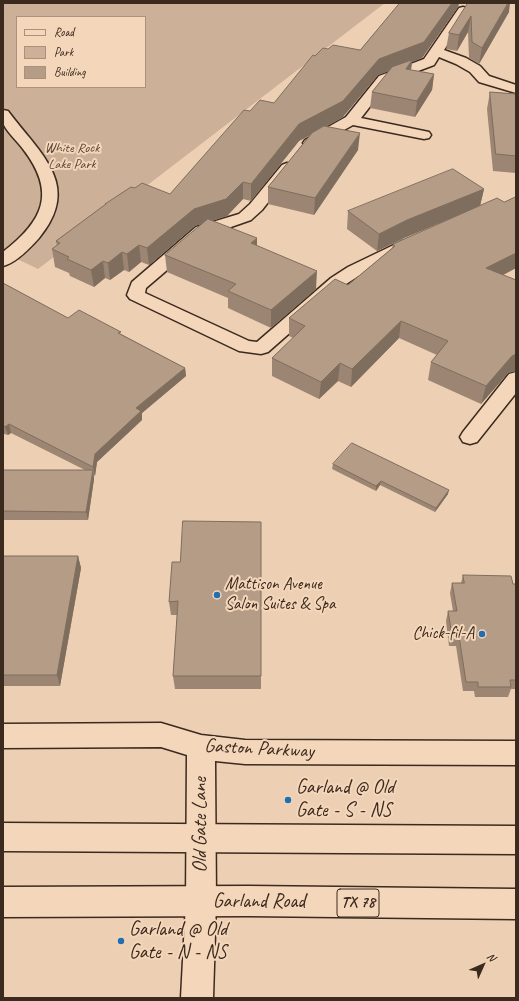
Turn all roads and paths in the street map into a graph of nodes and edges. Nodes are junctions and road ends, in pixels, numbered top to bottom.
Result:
1 (463, 12) edge
2 (436, 52) junction
3 (516, 88) edge
4 (3, 114) edge
5 (351, 120) junction
6 (424, 135) dead end
7 (418, 240) edge
8 (3, 261) edge
9 (516, 379) edge
10 (470, 437) dead end
11 (3, 736) edge
12 (201, 748) junction
13 (516, 753) edge
14 (3, 837) edge
15 (202, 838) junction
16 (516, 840) edge
17 (3, 902) edge
18 (201, 902) junction
19 (516, 904) edge
20 (197, 998) edge

1 - 2 street
2 - 3 street
2 - 5 street
4 - 8 street
5 - 6 street
5 - 7 street
9 - 10 street
11 - 12 street, Gaston Parkway
12 - 13 street, Gaston Parkway
12 - 15 street, Old Gate Lane
14 - 15 street
15 - 16 street
15 - 18 street, Old Gate Lane
17 - 18 street, Garland Road / TX 78
18 - 19 street, Garland Road / TX 78
18 - 20 street, Old Gate Lane

